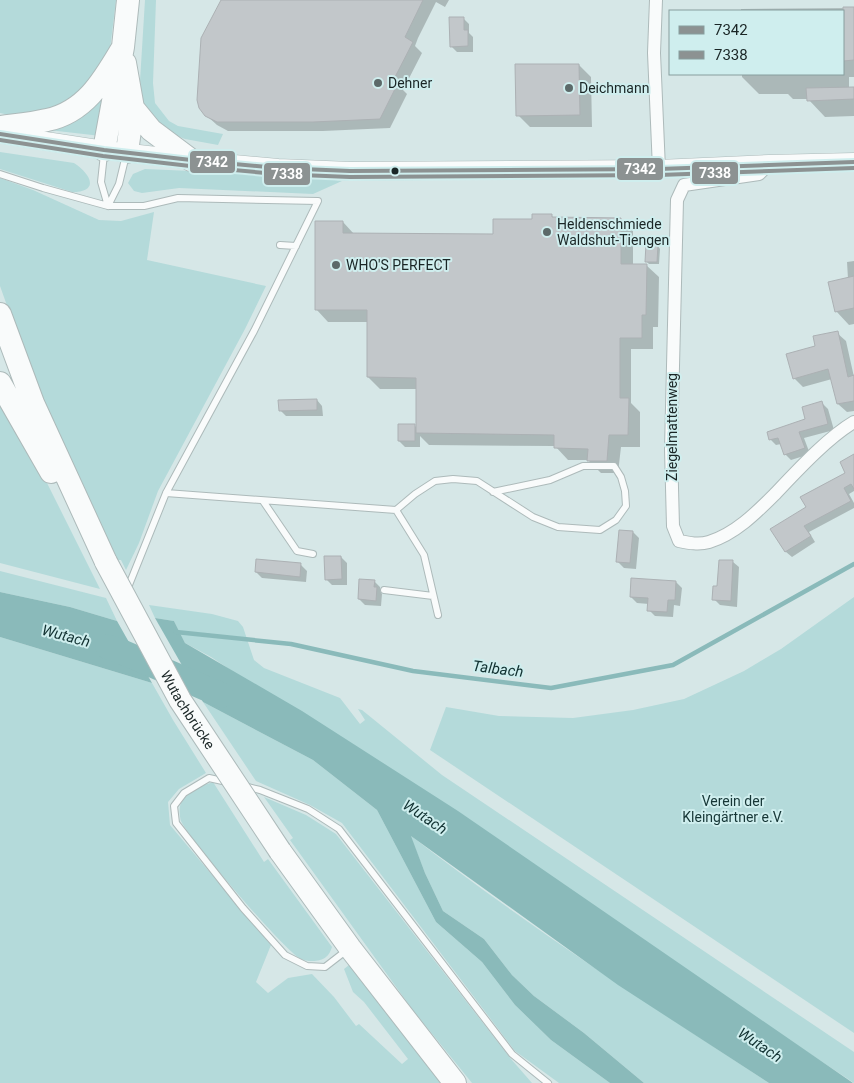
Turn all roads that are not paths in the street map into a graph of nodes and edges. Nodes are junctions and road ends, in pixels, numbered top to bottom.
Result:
1 (128, 0) edge
2 (656, 0) edge
3 (123, 47) junction
4 (133, 108) junction
5 (0, 127) edge
6 (0, 134) edge
7 (104, 150) junction
8 (127, 152) junction
9 (191, 160) junction
10 (854, 162) edge
11 (769, 164) junction
12 (659, 169) junction
13 (0, 174) edge
14 (108, 206) junction
15 (280, 244) dead end
16 (296, 246) junction
17 (0, 314) edge
18 (0, 383) edge
19 (854, 422) edge
20 (493, 492) junction
21 (166, 493) junction
22 (263, 501) junction
23 (396, 510) junction
24 (93, 532) junction
25 (313, 554) dead end
26 (384, 590) dead end
27 (433, 596) junction
28 (124, 597) dead end
29 (438, 615) dead end
30 (350, 948) junction
31 (455, 1083) edge
32 (548, 1083) edge

1 - 3 highway
2 - 12 street
3 - 4 highway
3 - 5 highway
3 - 7 highway
4 - 8 highway
4 - 9 highway
6 - 7 main road
7 - 8 main road
7 - 14 lane
8 - 9 main road
8 - 14 lane
9 - 12 main road
10 - 11 main road
11 - 12 main road
11 - 19 street, Ziegelmattenweg
13 - 14 lane
14 - 16 lane
15 - 16 lane
16 - 21 lane
17 - 24 highway
18 - 24 highway
20 - 20 lane
20 - 23 lane
21 - 22 lane
21 - 28 lane
22 - 23 lane
22 - 25 lane
23 - 27 lane
24 - 30 highway, Wutachbrücke, bridge
26 - 27 lane
27 - 29 lane
30 - 31 highway, Wutachbrücke
30 - 32 lane

